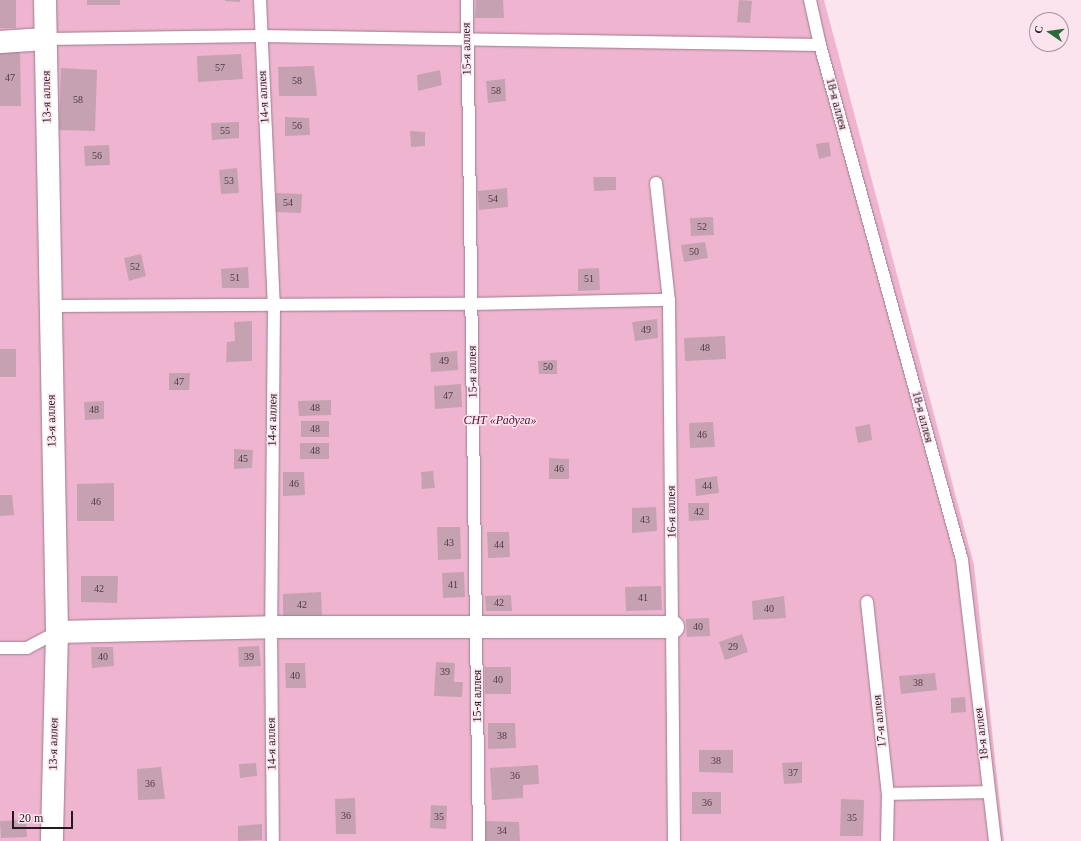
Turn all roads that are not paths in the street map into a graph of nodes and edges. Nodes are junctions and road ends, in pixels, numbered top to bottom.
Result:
1 (45, 0) edge
2 (260, 0) edge
3 (467, 0) edge
4 (810, 0) edge
5 (261, 36) junction
6 (467, 38) junction
7 (46, 39) junction
8 (0, 42) edge
9 (820, 45) junction
10 (656, 183) dead end
11 (669, 300) junction
12 (274, 304) junction
13 (472, 304) junction
14 (50, 306) junction
15 (867, 602) dead end
16 (270, 626) junction
17 (673, 627) junction
18 (477, 629) junction
19 (57, 632) junction
20 (0, 648) edge
21 (989, 792) junction
22 (888, 794) junction
23 (52, 841) edge
24 (273, 841) edge
25 (479, 841) edge
26 (674, 841) edge
27 (887, 841) edge
28 (995, 841) edge

1 - 7 street, 13-я аллея
2 - 5 lane, 14-я аллея
3 - 6 lane, 15-я аллея
4 - 9 lane, 18-я аллея
5 - 6 lane
5 - 7 lane
5 - 12 lane, 14-я аллея
6 - 9 lane
6 - 13 lane, 15-я аллея
7 - 8 street
7 - 14 street, 13-я аллея
9 - 21 lane, 18-я аллея
10 - 11 lane, 16-я аллея
11 - 13 lane
11 - 17 lane, 16-я аллея
12 - 13 lane
12 - 14 lane
12 - 16 lane, 14-я аллея
13 - 18 lane, 15-я аллея
14 - 19 street, 13-я аллея
15 - 22 lane, 17-я аллея
16 - 18 street
16 - 19 street
16 - 24 lane, 14-я аллея
17 - 18 street
17 - 26 lane, 16-я аллея
18 - 25 lane, 15-я аллея
19 - 20 lane
19 - 23 street, 13-я аллея
21 - 22 lane
21 - 28 lane, 18-я аллея
22 - 27 lane, 17-я аллея

